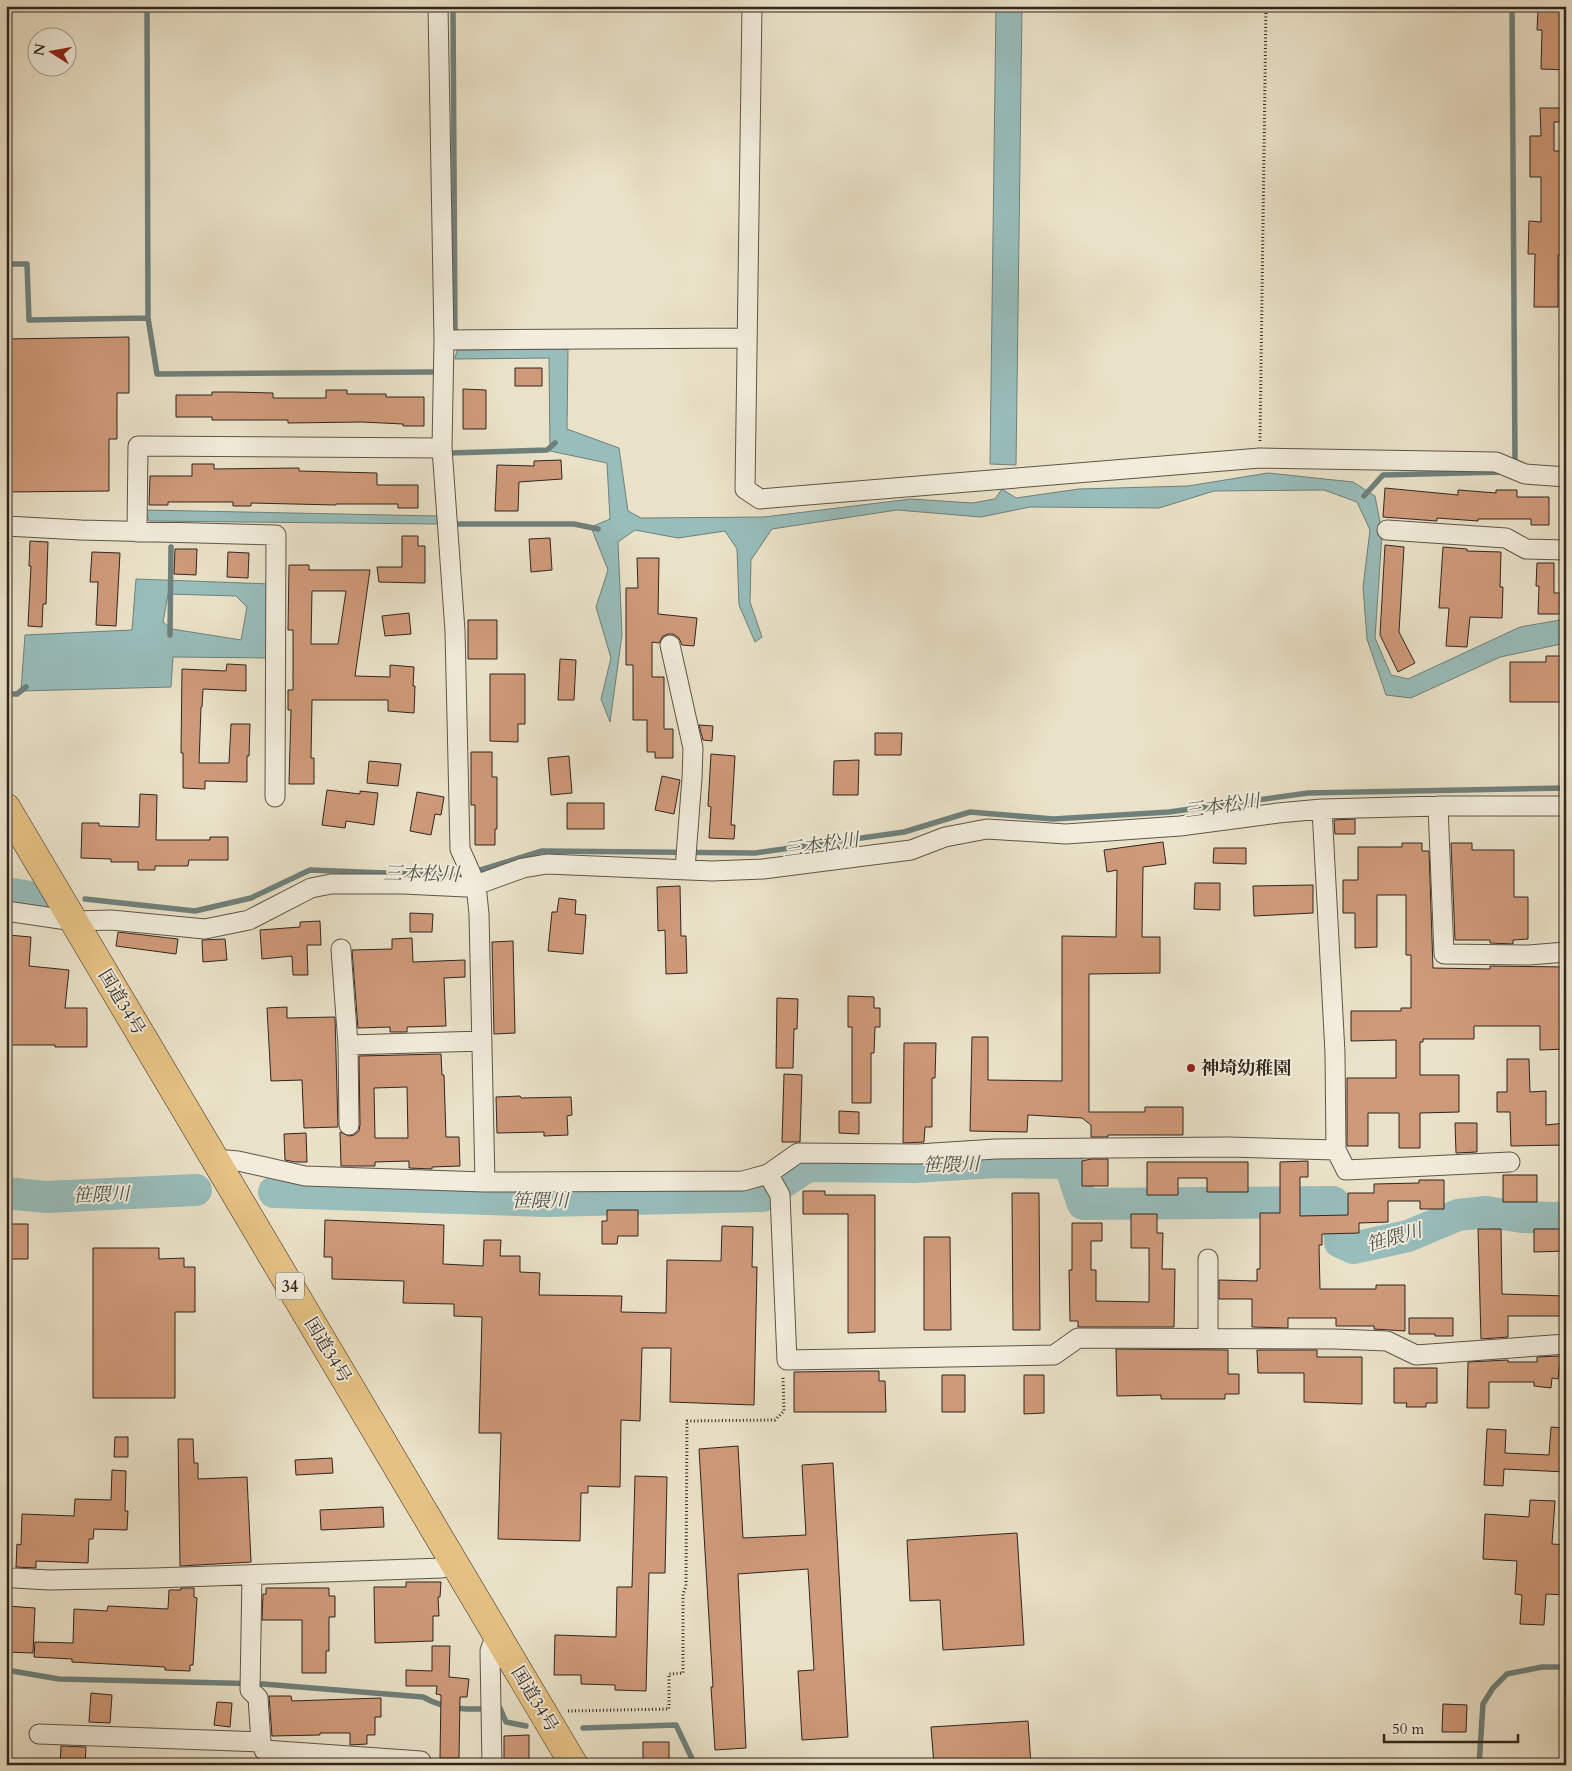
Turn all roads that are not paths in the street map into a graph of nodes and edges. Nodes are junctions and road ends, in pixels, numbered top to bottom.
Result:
1 (438, 6) edge
2 (752, 6) edge
3 (747, 338) junction
4 (444, 340) junction
5 (442, 448) junction
6 (1566, 477) edge
7 (6, 526) edge
8 (1387, 530) dead end
9 (138, 532) junction
10 (1566, 550) edge
11 (670, 645) dead end
12 (276, 797) dead end
13 (6, 806) edge
14 (1438, 806) junction
15 (1566, 806) edge
16 (1322, 809) junction
17 (685, 869) junction
18 (476, 885) junction
19 (6, 911) edge
20 (74, 921) junction
21 (341, 949) dead end
22 (1566, 952) edge
23 (482, 1042) junction
24 (348, 1045) junction
25 (349, 1125) dead end
26 (1336, 1150) junction
27 (215, 1159) junction
28 (1510, 1162) dead end
29 (768, 1174) junction
30 (485, 1182) junction
31 (1208, 1259) dead end
32 (1208, 1338) junction
33 (1566, 1344) edge
34 (454, 1564) junction
35 (252, 1576) junction
36 (15, 1578) dead end
37 (496, 1634) junction
38 (39, 1734) dead end
39 (261, 1742) junction
40 (421, 1765) edge
41 (492, 1765) edge
42 (574, 1765) edge

1 - 4 street
2 - 3 street
3 - 4 street
3 - 6 street
4 - 5 street
5 - 9 street
5 - 18 street
7 - 9 street
8 - 10 street
9 - 12 street
11 - 17 street
13 - 20 highway, 国道34号 / 34
14 - 15 street
14 - 16 street
14 - 22 street
16 - 17 street
16 - 26 street
17 - 18 street
18 - 20 street
18 - 23 street
19 - 20 street
20 - 27 highway, 国道34号 / 34
21 - 24 street
23 - 24 street
23 - 30 street
24 - 25 street
26 - 28 street
26 - 29 street
27 - 30 street
27 - 34 highway, 国道34号 / 34
29 - 30 street
29 - 32 street
31 - 32 street
32 - 33 street
34 - 35 street
34 - 37 highway, 国道34号 / 34
35 - 36 street
35 - 39 street
37 - 41 street
37 - 42 highway, 国道34号 / 34
38 - 39 street
39 - 40 street

